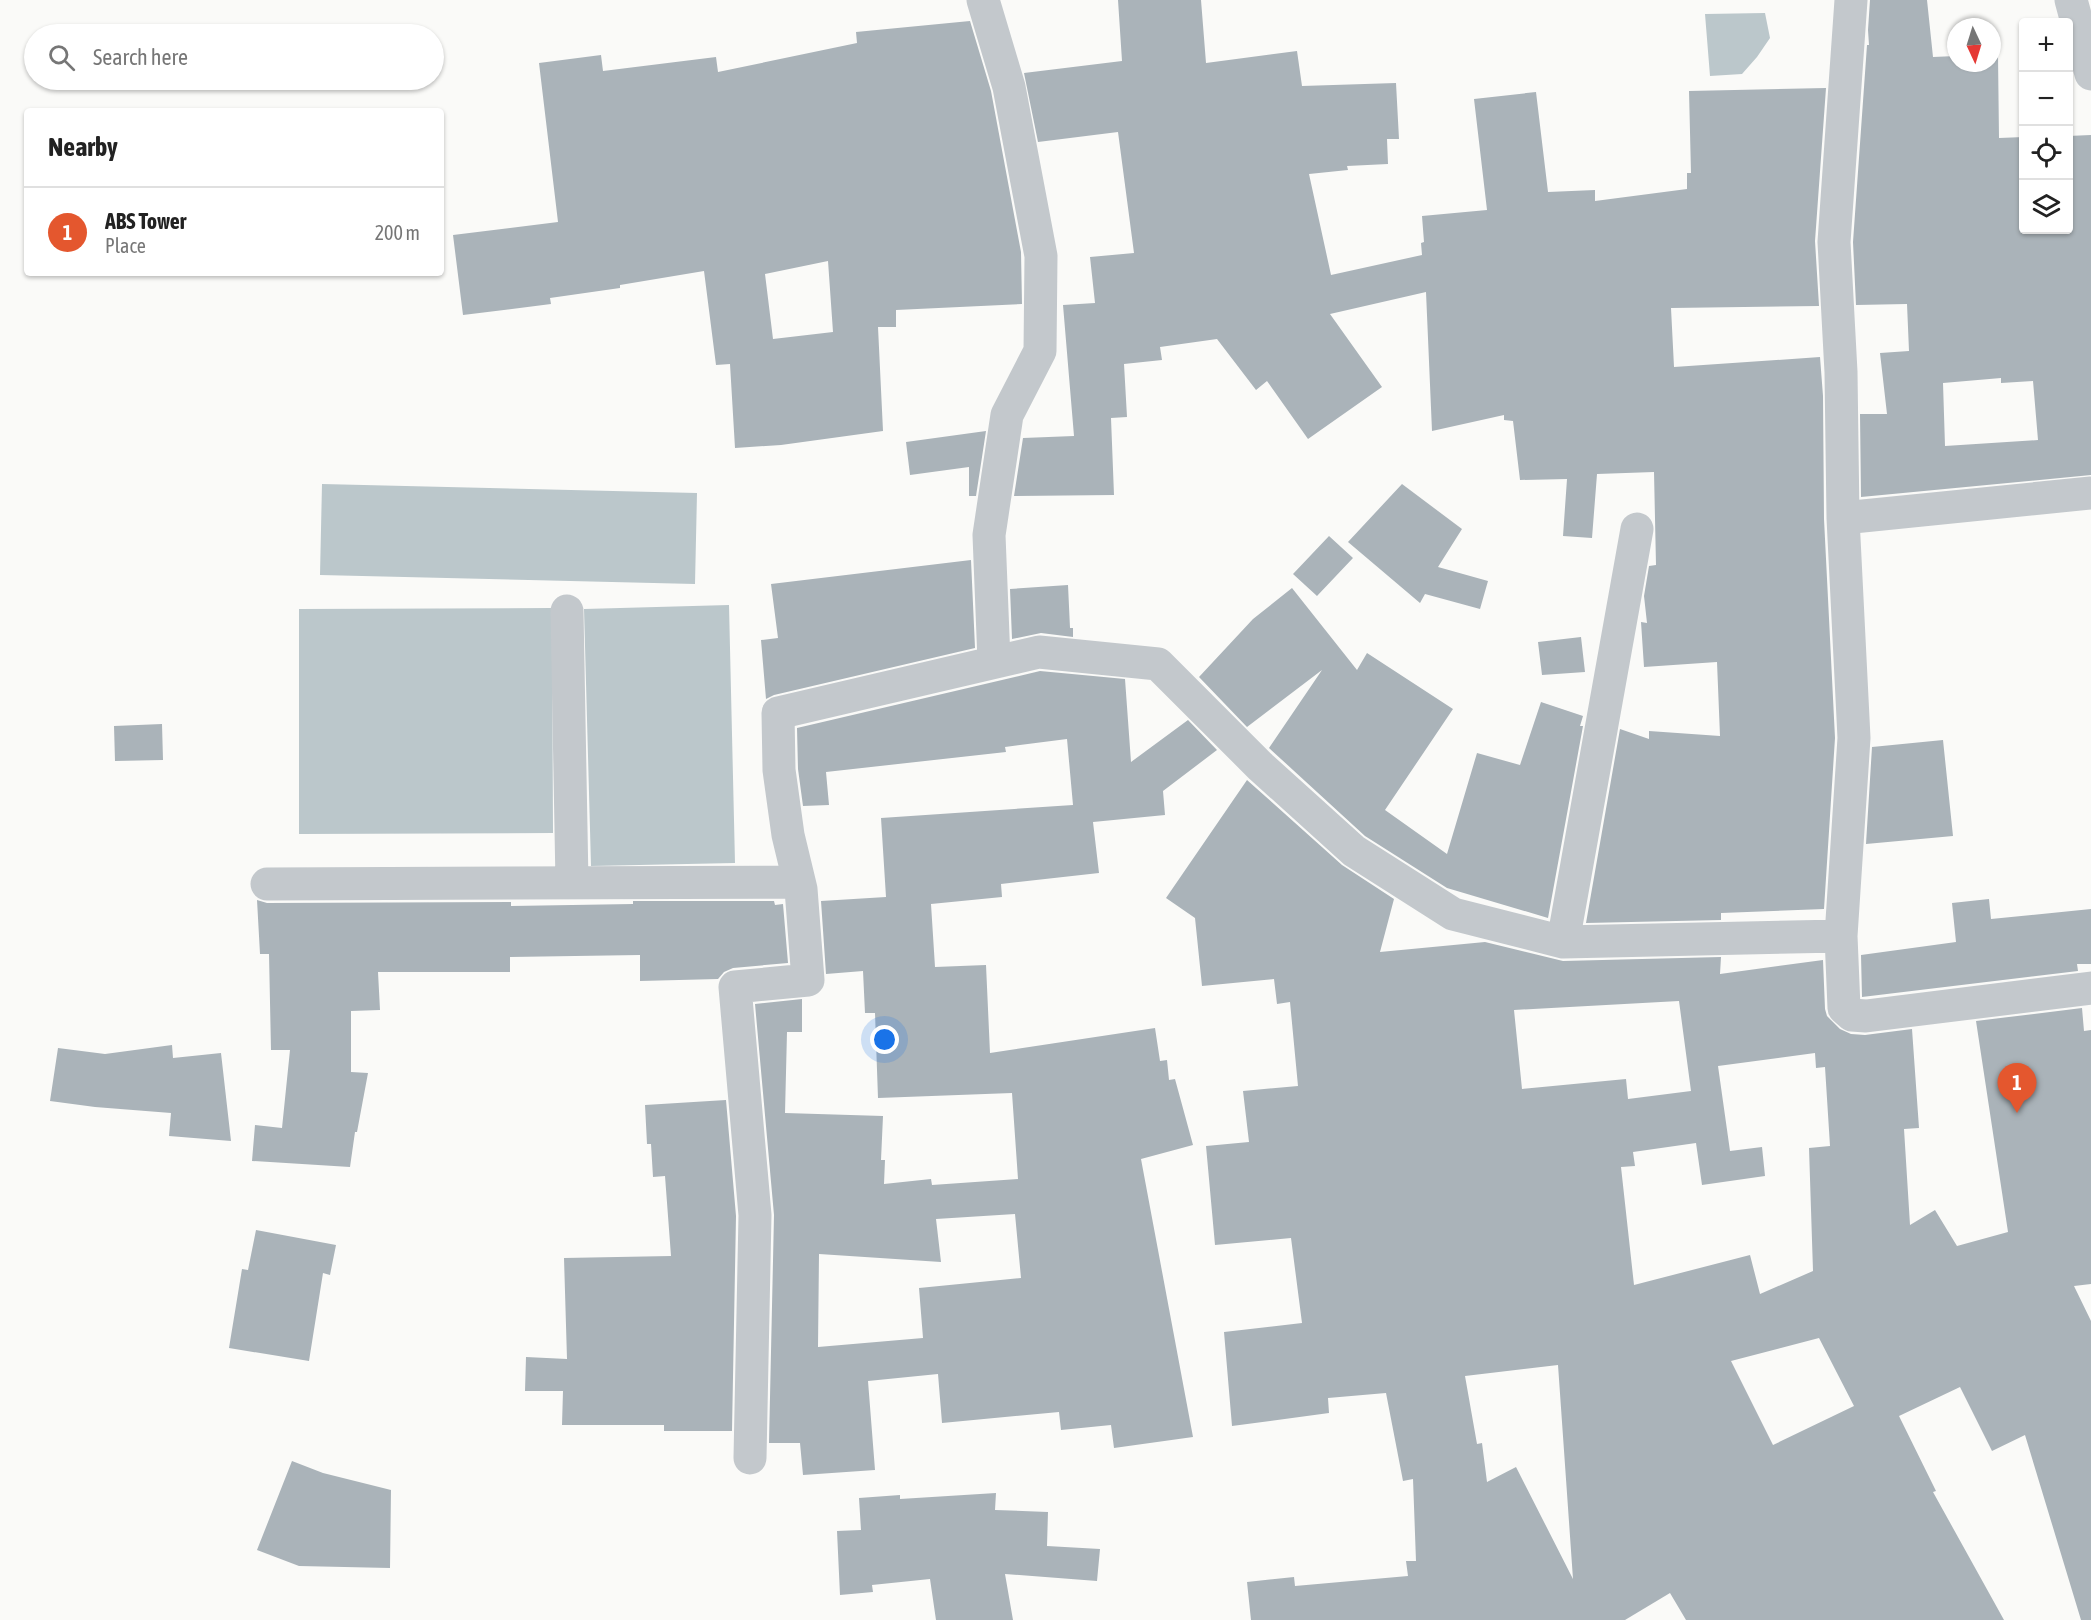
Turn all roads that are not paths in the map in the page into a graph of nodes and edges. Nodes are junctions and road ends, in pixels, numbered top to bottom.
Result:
1 (983, 0) edge
2 (1851, 0) edge
3 (2071, 0) edge
4 (2091, 74) edge
5 (2091, 494) edge
6 (1844, 518) junction
7 (1636, 529) dead end
8 (567, 611) dead end
9 (994, 661) junction
10 (799, 882) junction
11 (572, 883) junction
12 (267, 884) dead end
13 (1842, 936) junction
14 (1563, 942) junction
15 (2091, 988) edge
16 (750, 1458) dead end

1 - 9 street
2 - 6 street
3 - 4 street
5 - 6 street
6 - 13 street
7 - 14 street
8 - 11 street
9 - 10 street
9 - 14 street
10 - 11 street
10 - 16 street
11 - 12 street
13 - 14 street
13 - 15 street

